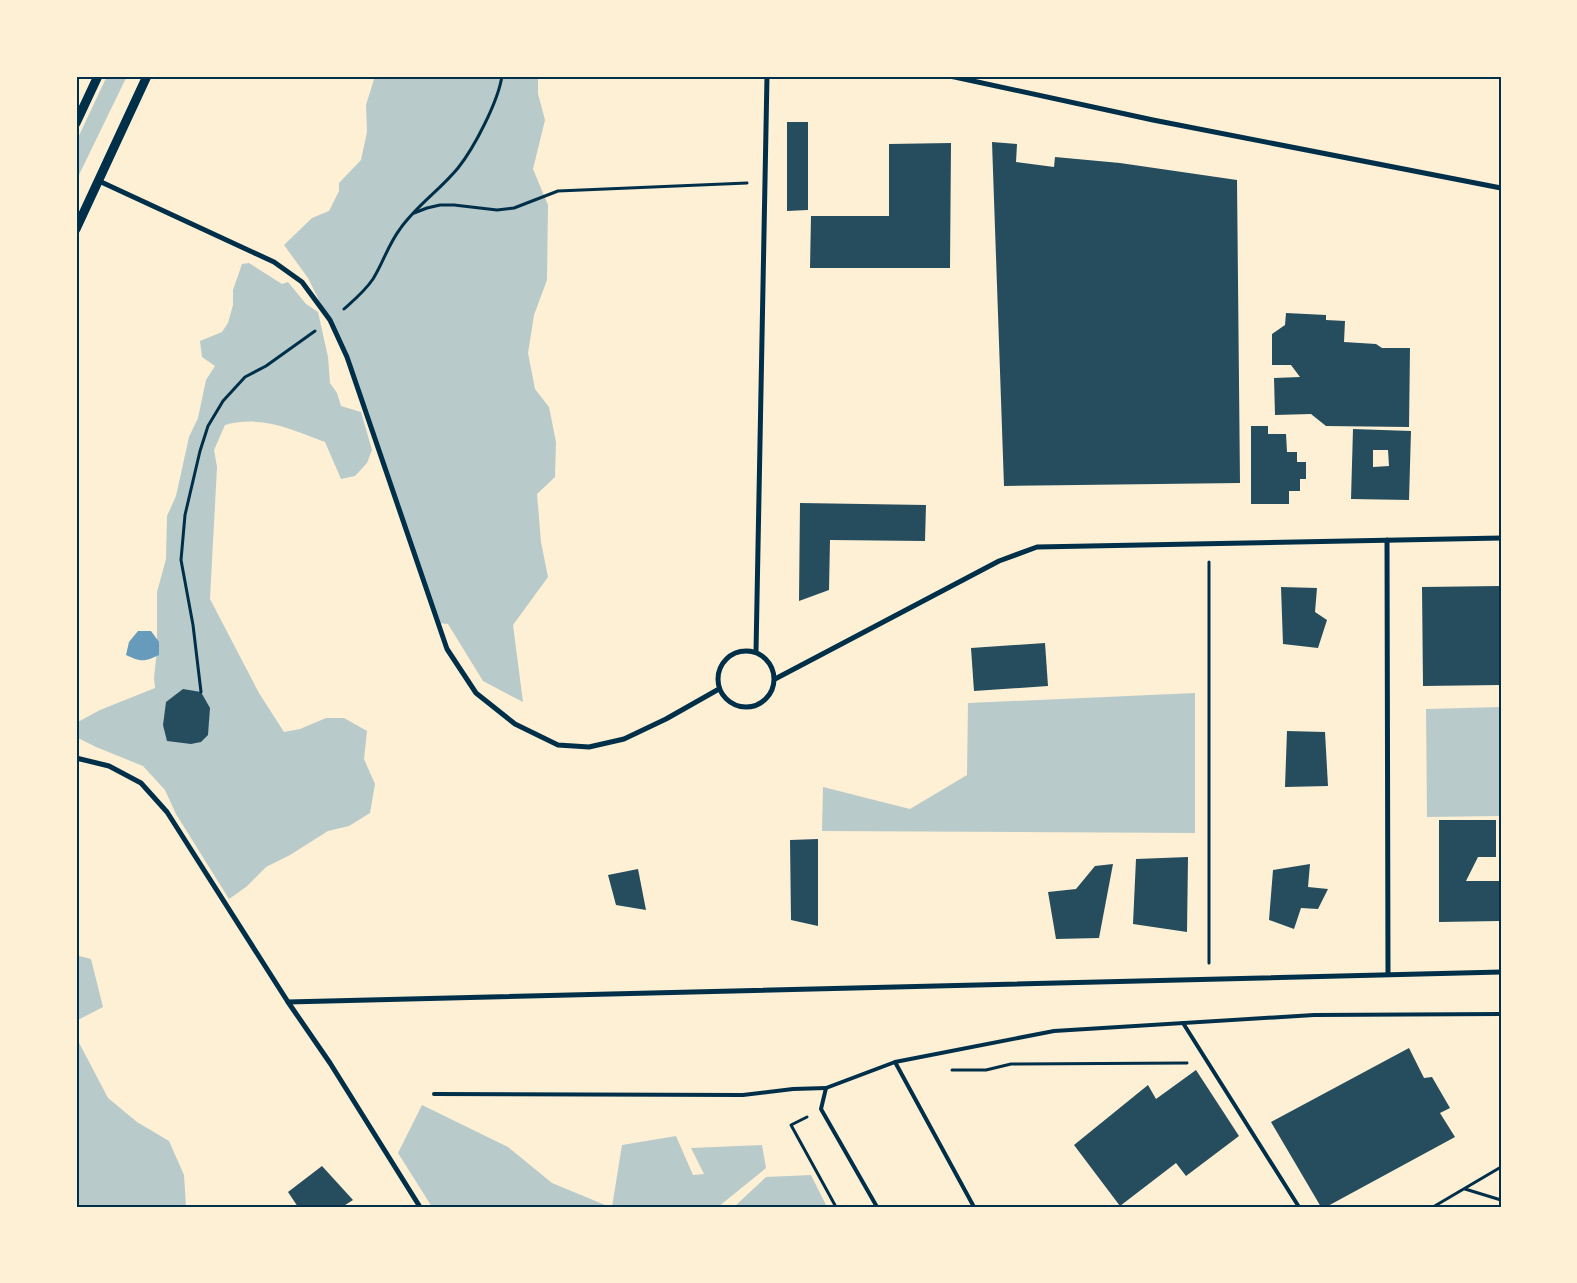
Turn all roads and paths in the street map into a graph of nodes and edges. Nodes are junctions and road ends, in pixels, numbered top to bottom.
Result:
1 (98, 76) edge
2 (147, 76) edge
3 (502, 76) edge
4 (767, 76) edge
5 (950, 76) edge
6 (76, 123) edge
7 (99, 181) junction
8 (765, 183) junction
9 (1501, 188) edge
10 (412, 214) junction
11 (76, 229) edge
12 (330, 320) junction
13 (1501, 538) edge
14 (1387, 540) junction
15 (1209, 544) junction
16 (756, 652) junction
17 (775, 679) junction
18 (719, 689) junction
19 (200, 692) dead end
20 (76, 758) edge
21 (1501, 972) edge
22 (1388, 974) junction
23 (1209, 979) junction
24 (288, 1002) junction
25 (1501, 1014) edge
26 (1183, 1023) junction
27 (895, 1062) junction
28 (1208, 1063) junction
29 (948, 1070) dead end
30 (826, 1088) junction
31 (434, 1094) dead end
32 (821, 1110) junction
33 (1501, 1167) edge
34 (1464, 1188) junction
35 (1501, 1200) edge
36 (420, 1207) edge
37 (836, 1207) edge
38 (876, 1207) edge
39 (974, 1207) edge
40 (1299, 1207) edge
41 (1433, 1207) edge

1 - 6 street
2 - 7 street
3 - 10 path
4 - 8 street
5 - 9 street
7 - 11 street
7 - 12 street
8 - 10 path
8 - 16 street
10 - 12 path
12 - 18 street
12 - 19 path
13 - 14 street
14 - 15 street
14 - 22 street
15 - 17 street
15 - 23 path
16 - 17 street
16 - 18 street
17 - 18 street
20 - 24 street
21 - 22 street
22 - 23 street
23 - 24 street
24 - 36 street
25 - 26 lane
26 - 27 lane
26 - 28 lane
27 - 30 lane
27 - 39 lane
28 - 29 path
28 - 40 lane
30 - 31 lane
30 - 32 lane
32 - 37 path
32 - 38 lane
33 - 34 path
34 - 35 path
34 - 41 path

